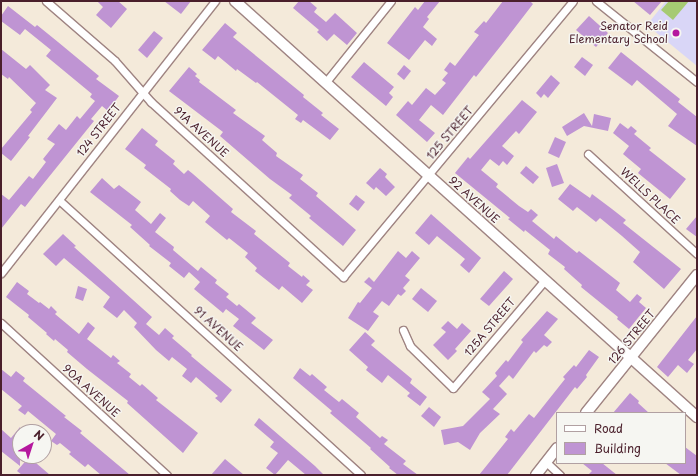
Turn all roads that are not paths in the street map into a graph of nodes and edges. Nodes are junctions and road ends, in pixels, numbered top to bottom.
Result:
1 (46, 1) edge
2 (215, 1) edge
3 (235, 1) edge
4 (391, 1) edge
5 (573, 1) edge
6 (596, 1) edge
7 (697, 82) edge
8 (325, 83) junction
9 (143, 92) junction
10 (588, 154) dead end
11 (429, 176) junction
12 (59, 200) junction
13 (697, 254) edge
14 (1, 273) edge
15 (697, 275) edge
16 (343, 277) joint
17 (544, 280) junction
18 (1, 323) edge
19 (403, 330) dead end
20 (631, 357) junction
21 (587, 412) edge
22 (697, 417) edge
23 (556, 449) edge
24 (546, 462) junction
25 (166, 475) edge
26 (361, 475) edge
27 (536, 475) edge
28 (560, 475) edge

1 - 9 street, 91A AVENUE
2 - 9 street, 124 STREET
3 - 8 street, 92 AVENUE
4 - 8 street
5 - 11 street, 125 STREET
6 - 7 street
8 - 11 street, 92 AVENUE
9 - 12 street, 124 STREET
9 - 16 street, 91A AVENUE
10 - 13 street, WELLS PLACE
11 - 16 street, 125 STREET
11 - 17 street, 92 AVENUE
12 - 14 street, 124 STREET
12 - 26 street, 91 AVENUE
15 - 20 street, 126 STREET
17 - 19 street, 125A STREET
17 - 20 street, 92 AVENUE
18 - 25 street, 90A AVENUE
20 - 21 street, 126 STREET
20 - 22 street, 92 AVENUE
23 - 24 street
24 - 27 street
24 - 28 street

